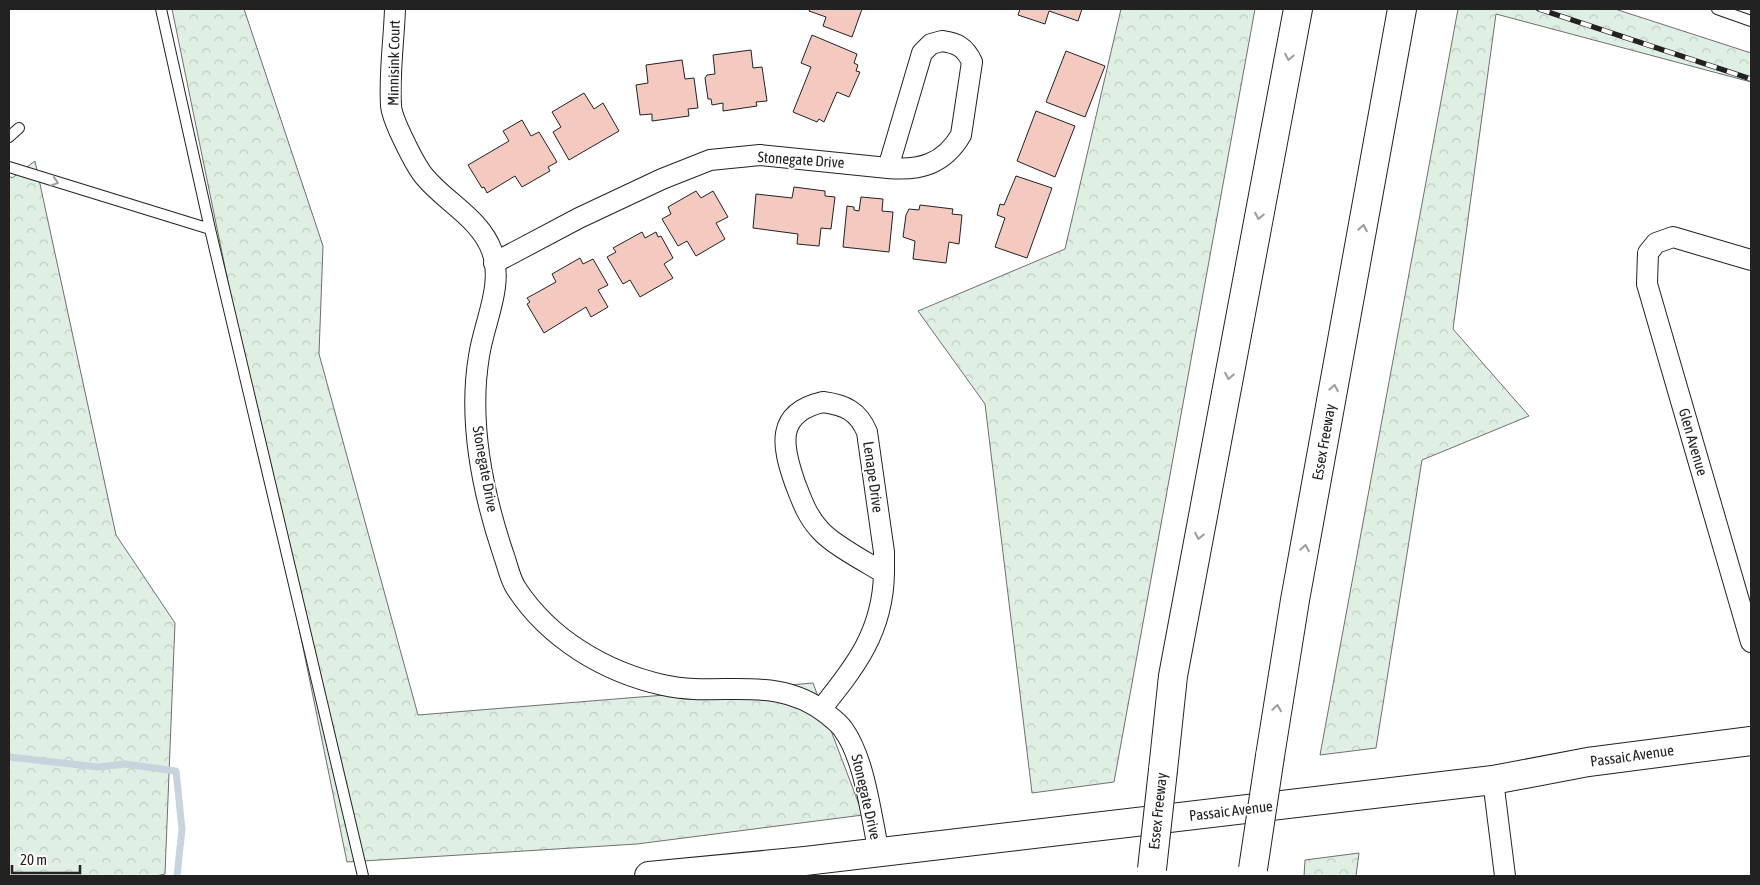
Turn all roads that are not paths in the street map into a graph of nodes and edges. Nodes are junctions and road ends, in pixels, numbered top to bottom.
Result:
1 (161, 9) edge
2 (395, 9) edge
3 (1298, 9) edge
4 (1402, 9) edge
5 (1717, 9) edge
6 (1751, 21) edge
7 (19, 128) dead end
8 (9, 137) edge
9 (9, 168) edge
10 (888, 168) junction
11 (210, 229) junction
12 (1751, 260) edge
13 (494, 263) junction
14 (884, 573) junction
15 (1751, 642) edge
16 (821, 709) junction
17 (1751, 741) edge
18 (1493, 780) junction
19 (880, 853) junction
20 (769, 871) edge
21 (1151, 872) edge
22 (1253, 873) edge
23 (363, 876) edge
24 (649, 876) edge
25 (1505, 876) edge

1 - 11 lane
2 - 13 street, Minnisink Court
3 -> 21 main road, Essex Freeway, bridge
22 -> 4 main road, Essex Freeway, bridge
5 - 6 lane
7 - 8 lane
9 -> 11 lane
10 - 10 street, Stonegate Drive
10 - 13 street, Stonegate Drive
11 - 23 lane
12 - 15 street, Glen Avenue
13 - 16 street, Stonegate Drive
14 - 14 street, Lenape Drive
14 - 16 street, Lenape Drive
16 - 19 street, Stonegate Drive
17 - 18 main road, Passaic Avenue
18 - 19 main road, Passaic Avenue
18 - 25 street
19 - 20 main road, Passaic Avenue
20 - 24 main road, Passaic Avenue

